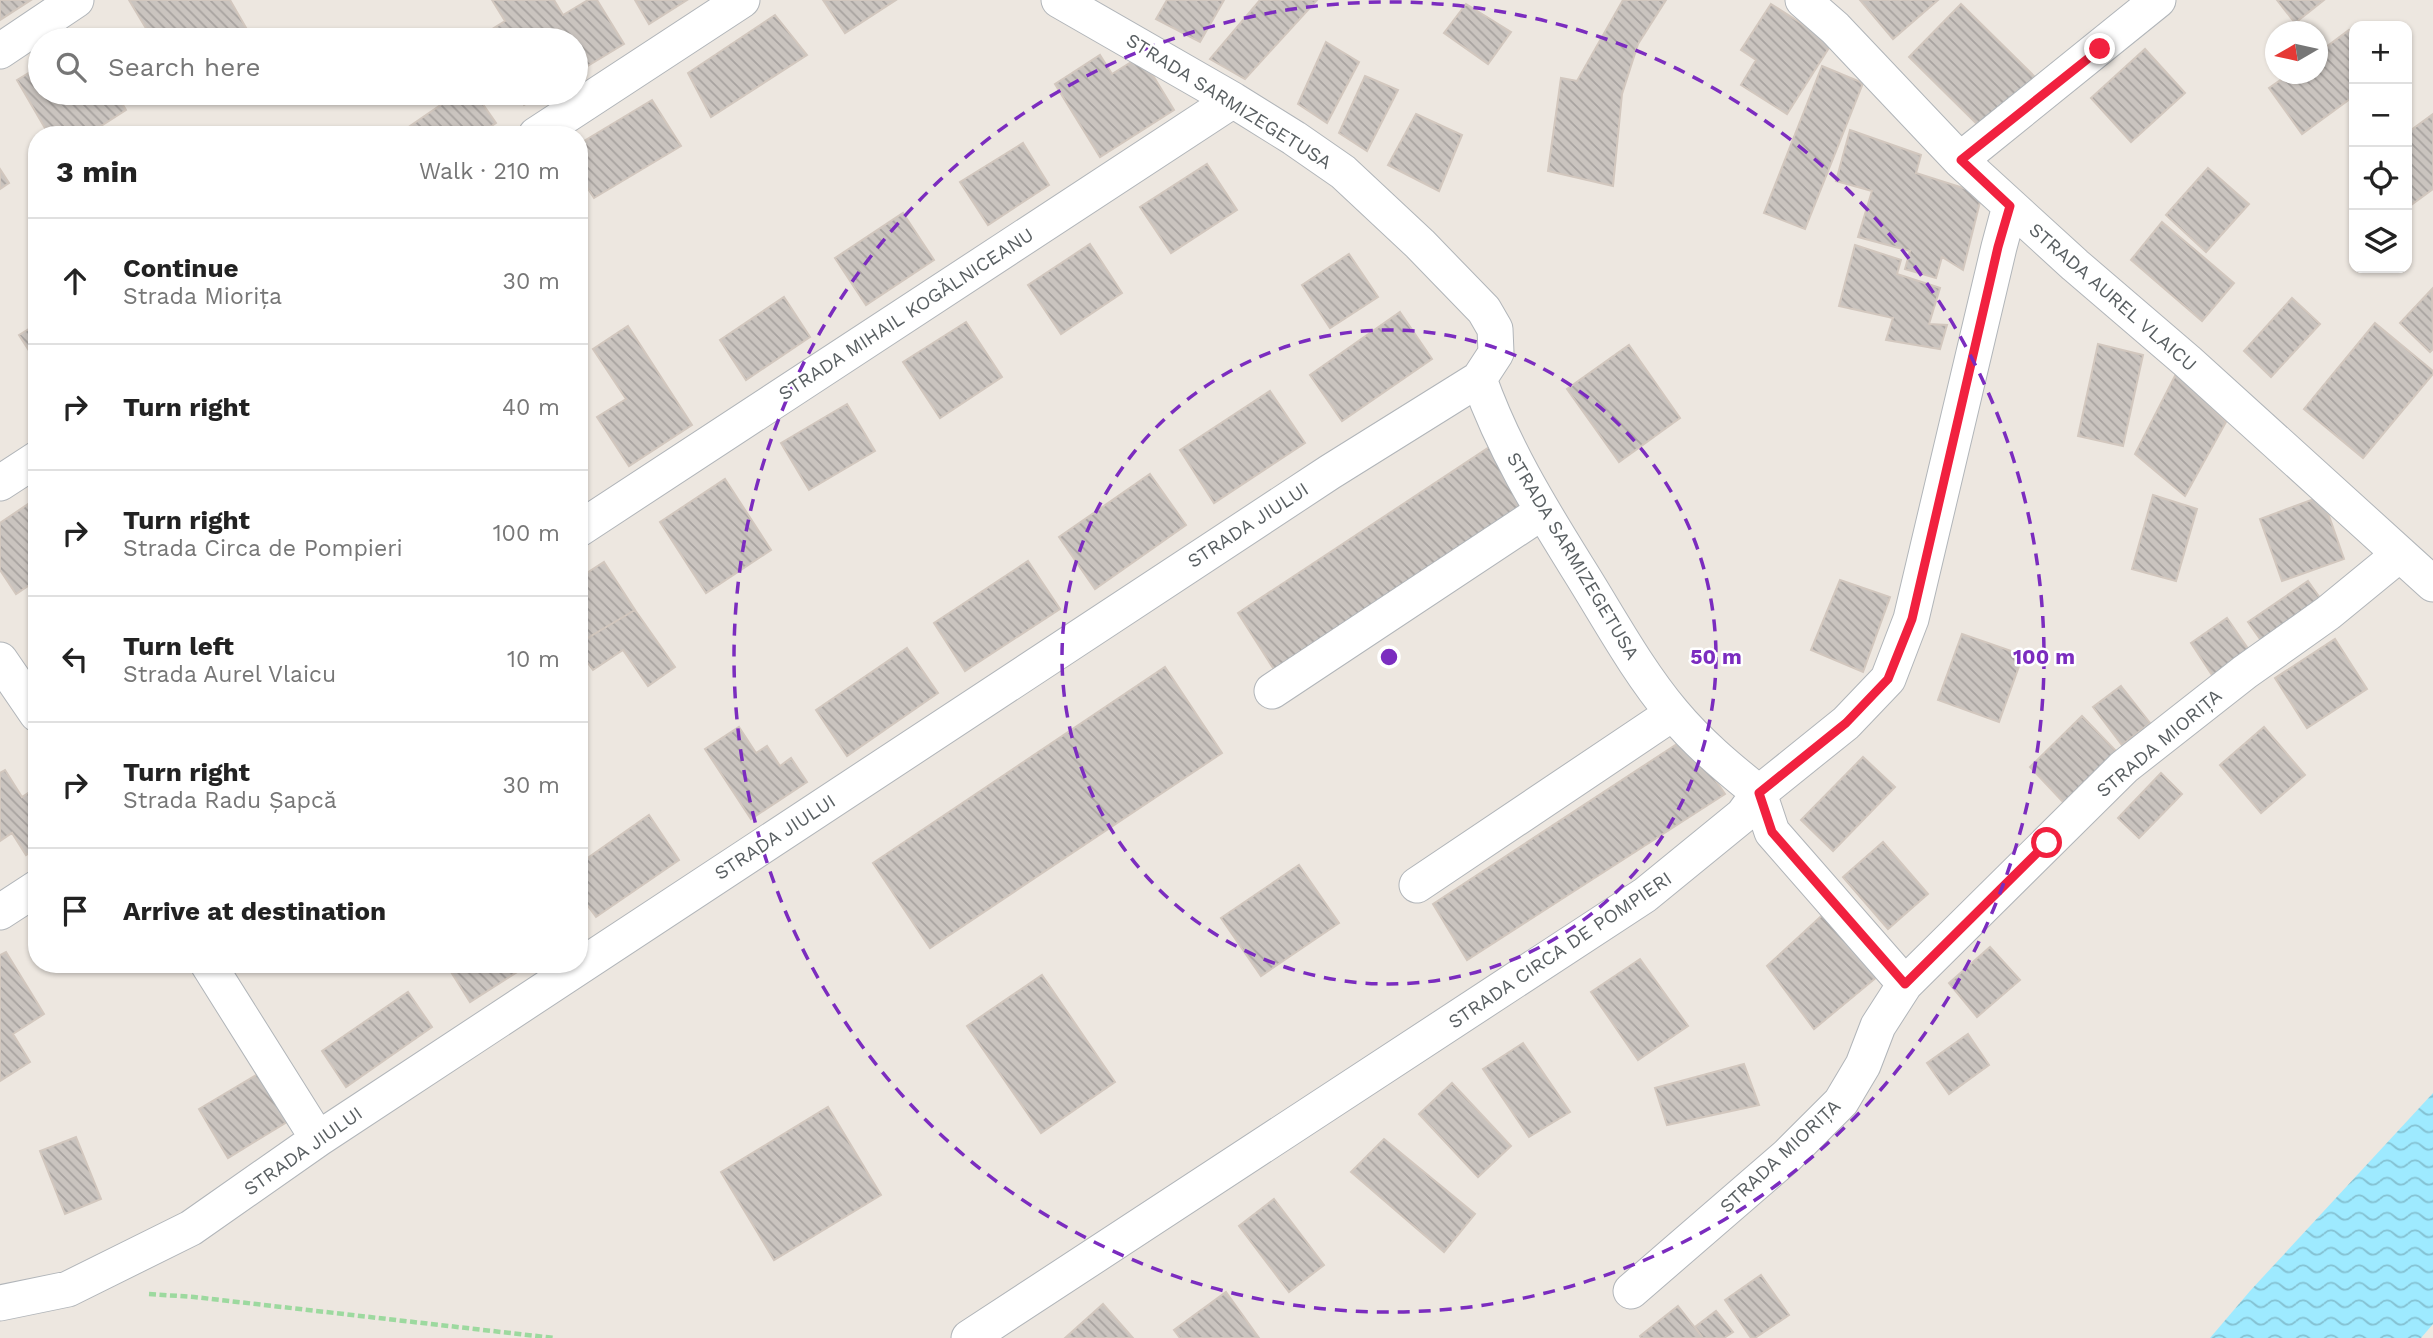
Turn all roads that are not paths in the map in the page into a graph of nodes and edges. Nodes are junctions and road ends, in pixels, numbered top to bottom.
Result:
1 (76, 0) edge
2 (743, 0) edge
3 (1059, 0) edge
4 (1803, 0) edge
5 (2158, 0) edge
6 (34, 28) edge
7 (28, 32) edge
8 (0, 51) edge
9 (1233, 100) junction
10 (588, 101) edge
11 (582, 105) edge
12 (550, 126) edge
13 (1961, 160) junction
14 (2010, 206) junction
15 (1479, 379) junction
16 (28, 465) edge
17 (0, 483) edge
18 (1542, 512) junction
19 (588, 523) edge
20 (2400, 554) junction
21 (2433, 583) edge
22 (0, 660) edge
23 (1272, 691) dead end
24 (28, 701) edge
25 (1673, 713) junction
26 (1759, 793) junction
27 (1417, 885) dead end
28 (28, 894) edge
29 (0, 912) edge
30 (588, 961) edge
31 (214, 973) edge
32 (570, 973) edge
33 (1905, 984) junction
34 (318, 1139) junction
35 (1631, 1291) dead end
36 (0, 1303) edge
37 (969, 1338) edge

1 - 6 street
2 - 10 street
3 - 9 street, STRADA SARMIZEGETUSA
4 - 13 street, STRADA AUREL VLAICU
5 - 13 street
7 - 8 street
9 - 15 street, STRADA SARMIZEGETUSA
9 - 19 street, STRADA MIHAIL KOGĂLNICEANU
11 - 12 street
13 - 14 street, STRADA AUREL VLAICU
14 - 20 street, STRADA AUREL VLAICU
14 - 26 street, STRADA CIRCA DE POMPIERI
15 - 18 street, STRADA SARMIZEGETUSA
15 - 30 street, STRADA JIULUI
16 - 17 street
18 - 23 street
18 - 25 street, STRADA SARMIZEGETUSA
20 - 21 street, STRADA AUREL VLAICU
20 - 33 street, STRADA MIORIȚA
22 - 24 street
25 - 26 street, STRADA SARMIZEGETUSA
25 - 27 street
26 - 33 street
26 - 37 street, STRADA CIRCA DE POMPIERI
28 - 29 street
31 - 34 street
32 - 34 street, STRADA JIULUI
33 - 35 street, STRADA MIORIȚA
34 - 36 street, STRADA JIULUI

